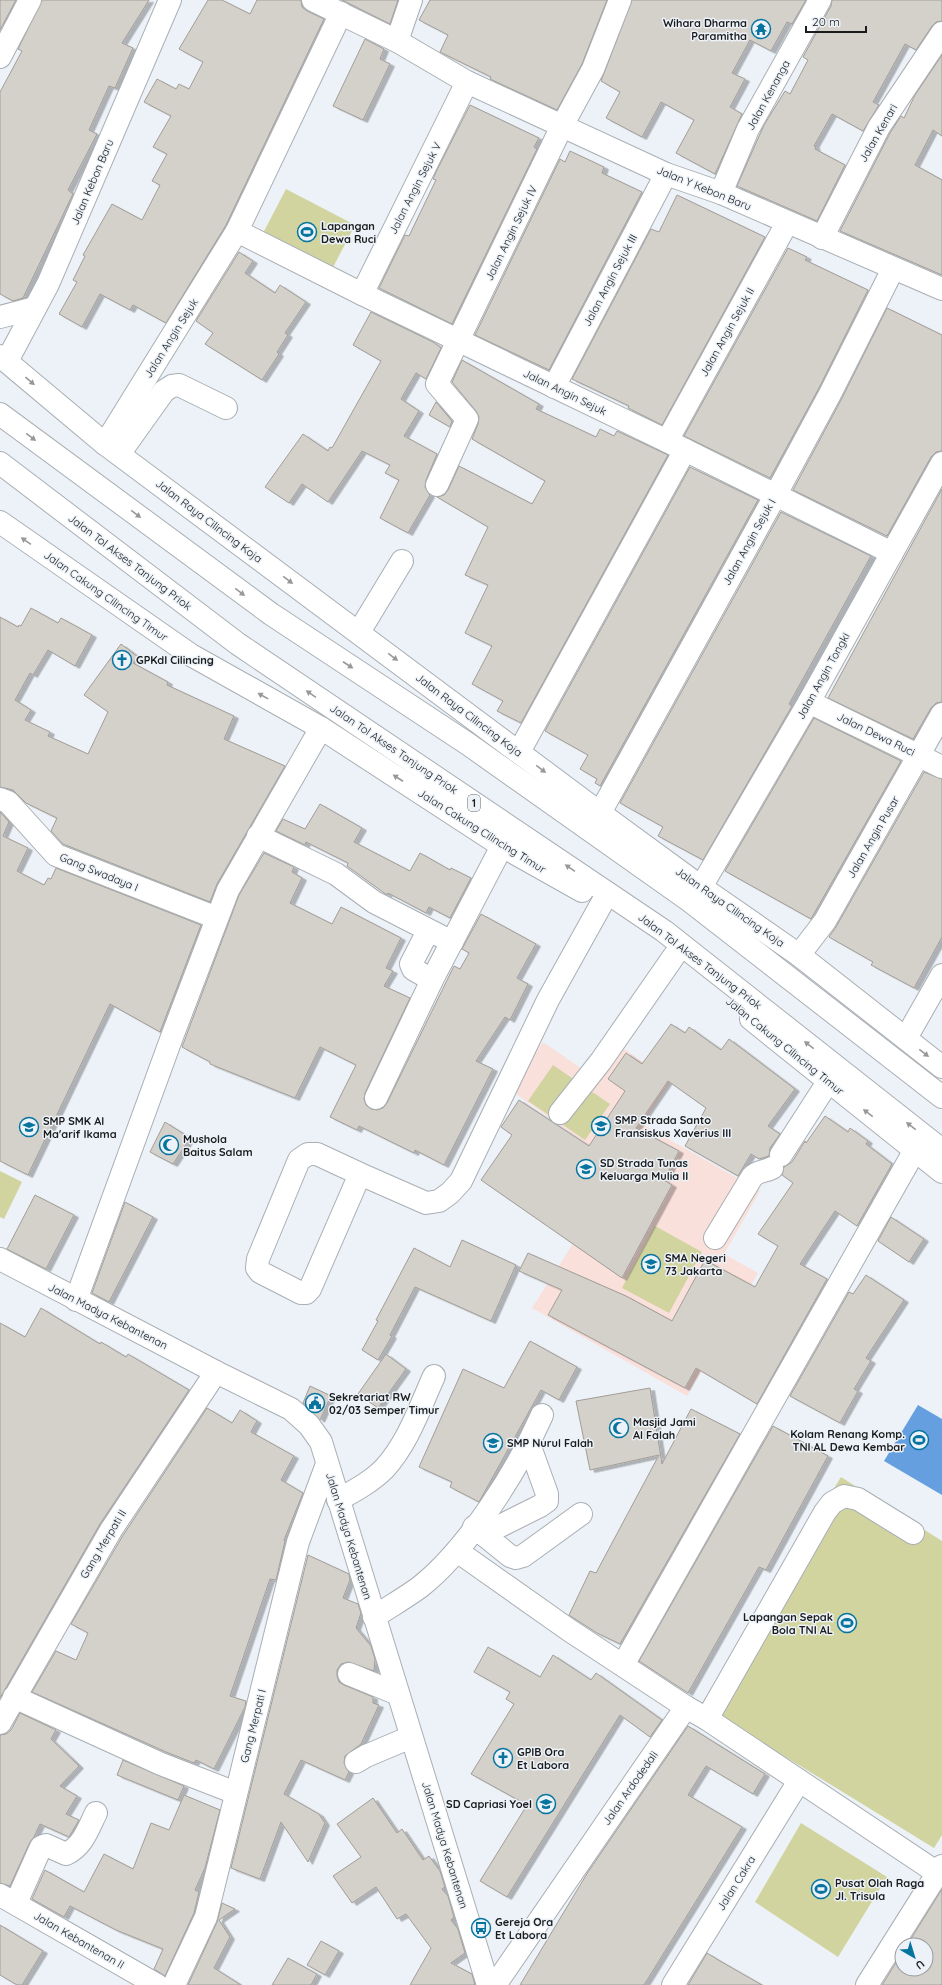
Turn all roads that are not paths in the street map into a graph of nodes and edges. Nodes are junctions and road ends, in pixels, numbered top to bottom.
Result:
1 (30, 0) edge
2 (170, 0) edge
3 (313, 0) edge
4 (411, 0) edge
5 (620, 0) edge
6 (820, 0) edge
7 (341, 13) junction
8 (942, 33) edge
9 (397, 41) junction
10 (0, 57) edge
11 (467, 82) junction
12 (562, 126) junction
13 (666, 174) junction
14 (721, 193) junction
15 (787, 223) junction
16 (237, 232) junction
17 (822, 238) junction
18 (892, 269) junction
19 (942, 289) edge
20 (362, 294) junction
21 (35, 308) junction
22 (0, 317) edge
23 (458, 340) junction
24 (4, 359) edge
25 (554, 387) junction
26 (226, 408) dead end
27 (0, 414) edge
28 (676, 445) junction
29 (112, 449) junction
30 (0, 463) edge
31 (942, 463) edge
32 (437, 485) dead end
33 (775, 496) junction
34 (2, 528) edge
35 (892, 553) junction
36 (402, 561) dead end
37 (359, 632) junction
38 (809, 702) junction
39 (942, 714) edge
40 (321, 728) junction
41 (519, 752) junction
42 (919, 755) junction
43 (942, 767) edge
44 (0, 799) edge
45 (600, 813) junction
46 (258, 836) junction
47 (502, 846) junction
48 (701, 887) junction
49 (602, 903) junction
50 (217, 918) junction
51 (428, 931) junction
52 (452, 942) junction
53 (799, 955) junction
54 (674, 956) junction
55 (942, 975) edge
56 (432, 980) junction
57 (906, 1038) junction
58 (942, 1067) edge
59 (828, 1082) junction
60 (942, 1097) edge
61 (376, 1098) dead end
62 (560, 1113) dead end
63 (916, 1150) junction
64 (942, 1150) edge
65 (942, 1172) edge
66 (360, 1174) junction
67 (715, 1238) dead end
68 (0, 1259) edge
69 (76, 1300) junction
70 (216, 1372) junction
71 (434, 1376) dead end
72 (542, 1415) dead end
73 (529, 1444) junction
74 (327, 1464) junction
75 (338, 1500) junction
76 (581, 1514) dead end
77 (479, 1531) junction
78 (913, 1533) dead end
79 (457, 1551) junction
80 (374, 1617) junction
81 (624, 1665) junction
82 (349, 1674) dead end
83 (10, 1692) edge
84 (398, 1694) junction
85 (686, 1707) junction
86 (707, 1719) junction
87 (0, 1723) edge
88 (411, 1737) junction
89 (356, 1762) dead end
90 (799, 1781) junction
91 (236, 1793) junction
92 (96, 1813) dead end
93 (940, 1872) edge
94 (8, 1899) edge
95 (156, 1985) edge
96 (174, 1985) edge
97 (488, 1985) edge
98 (495, 1985) edge
99 (673, 1985) edge
100 (867, 1985) edge

1 - 10 main road
2 - 21 main road, Jalan Kebon Baru
3 - 7 main road
4 - 9 main road
5 - 12 main road, Jalan Angin Sejuk IV
6 - 14 main road, Jalan Kenanga
7 - 9 main road
7 - 16 main road, Jalan Angin Sejuk
8 - 17 main road, Jalan Kenari
9 - 11 main road, Jalan Y Kebon Baru
11 - 12 main road, Jalan Y Kebon Baru
11 - 20 main road, Jalan Angin Sejuk V
12 - 13 main road, Jalan Y Kebon Baru
12 - 23 main road, Jalan Angin Sejuk IV
13 - 14 main road, Jalan Y Kebon Baru
13 - 25 main road, Jalan Angin Sejuk III
14 - 15 main road, Jalan Y Kebon Baru
15 - 17 main road, Jalan Y Kebon Baru
15 - 28 main road, Jalan Angin Sejuk II
16 - 20 main road, Jalan Angin Sejuk
16 - 29 main road, Jalan Angin Sejuk
17 - 18 main road, Jalan Y Kebon Baru
18 - 19 main road, Jalan Y Kebon Baru
18 - 33 main road, Jalan Angin Sejuk I
20 - 23 main road, Jalan Angin Sejuk
21 - 22 main road
21 - 24 main road, Jalan Kebon Baru
23 - 25 main road, Jalan Angin Sejuk
23 - 32 main road, Jalan Angin Sejuk IV
24 -> 29 main road, Jalan Raya Cilincing Koja
25 - 28 main road, Jalan Angin Sejuk
26 - 29 main road
27 -> 60 main road
28 - 33 main road, Jalan Angin Sejuk
28 - 41 main road, Jalan Angin Sejuk II
29 -> 37 main road, Jalan Raya Cilincing Koja
64 -> 30 main road, Jalan Tol Akses Tanjung Priok / 1
31 - 35 main road, Jalan Angin Tongki
33 - 35 main road, Jalan Angin Sejuk
33 - 45 main road, Jalan Angin Sejuk I
40 -> 34 main road, Jalan Cakung Cilincing Timur
35 - 38 main road, Jalan Angin Tongki
36 - 37 main road
37 -> 41 main road, Jalan Raya Cilincing Koja
38 - 42 main road, Jalan Dewa Ruci
38 - 48 main road, Jalan Angin Tongki
39 - 42 main road, Jalan Angin Pusar
40 - 46 main road
47 -> 40 main road, Jalan Cakung Cilincing Timur
41 -> 45 main road, Jalan Raya Cilincing Koja
42 - 43 main road, Jalan Dewa Ruci
42 - 53 main road, Jalan Angin Pusar
44 - 50 main road, Gang Swadaya I
45 - 48 main road, Jalan Raya Cilincing Koja
46 - 50 main road
46 - 51 main road
47 - 49 main road, Jalan Cakung Cilincing Timur
47 - 52 main road
48 - 53 main road, Jalan Raya Cilincing Koja
49 - 54 main road, Jalan Cakung Cilincing Timur
49 - 66 main road
50 - 69 main road
51 - 52 main road
51 - 56 main road
52 - 56 main road
53 - 57 main road, Jalan Raya Cilincing Koja
54 - 59 main road, Jalan Cakung Cilincing Timur
54 - 62 main road
55 - 57 main road
56 - 61 main road
57 -> 58 main road, Jalan Raya Cilincing Koja
63 -> 59 main road, Jalan Cakung Cilincing Timur
59 - 67 main road
63 - 65 main road, Jalan Cakung Cilincing Timur
63 - 81 main road
66 - 66 main road
68 - 69 main road, Jalan Madya Kebantenan
69 - 70 main road, Jalan Madya Kebantenan
70 - 74 main road, Jalan Madya Kebantenan
70 - 83 main road, Gang Merpati II
71 - 75 main road
72 - 73 main road
73 - 77 main road
73 - 77 main road
74 - 75 main road, Jalan Madya Kebantenan
74 - 91 main road, Gang Merpati I
75 - 80 main road, Jalan Madya Kebantenan
76 - 77 main road
77 - 79 main road
78 - 86 main road
79 - 80 main road
79 - 81 main road
80 - 84 main road, Jalan Madya Kebantenan
81 - 85 main road
82 - 84 main road
83 - 87 main road, Gang Merpati II
83 - 91 main road
84 - 88 main road, Jalan Madya Kebantenan
85 - 86 main road
85 - 98 main road, Jalan Ardodedali
86 - 90 main road
88 - 89 main road
88 - 97 main road, Jalan Madya Kebantenan
90 - 93 main road
90 - 99 main road, Jalan Cakra
91 - 96 main road, Gang Merpati I
92 - 94 main road
93 - 100 main road
94 - 95 main road, Jalan Kebantenan II

